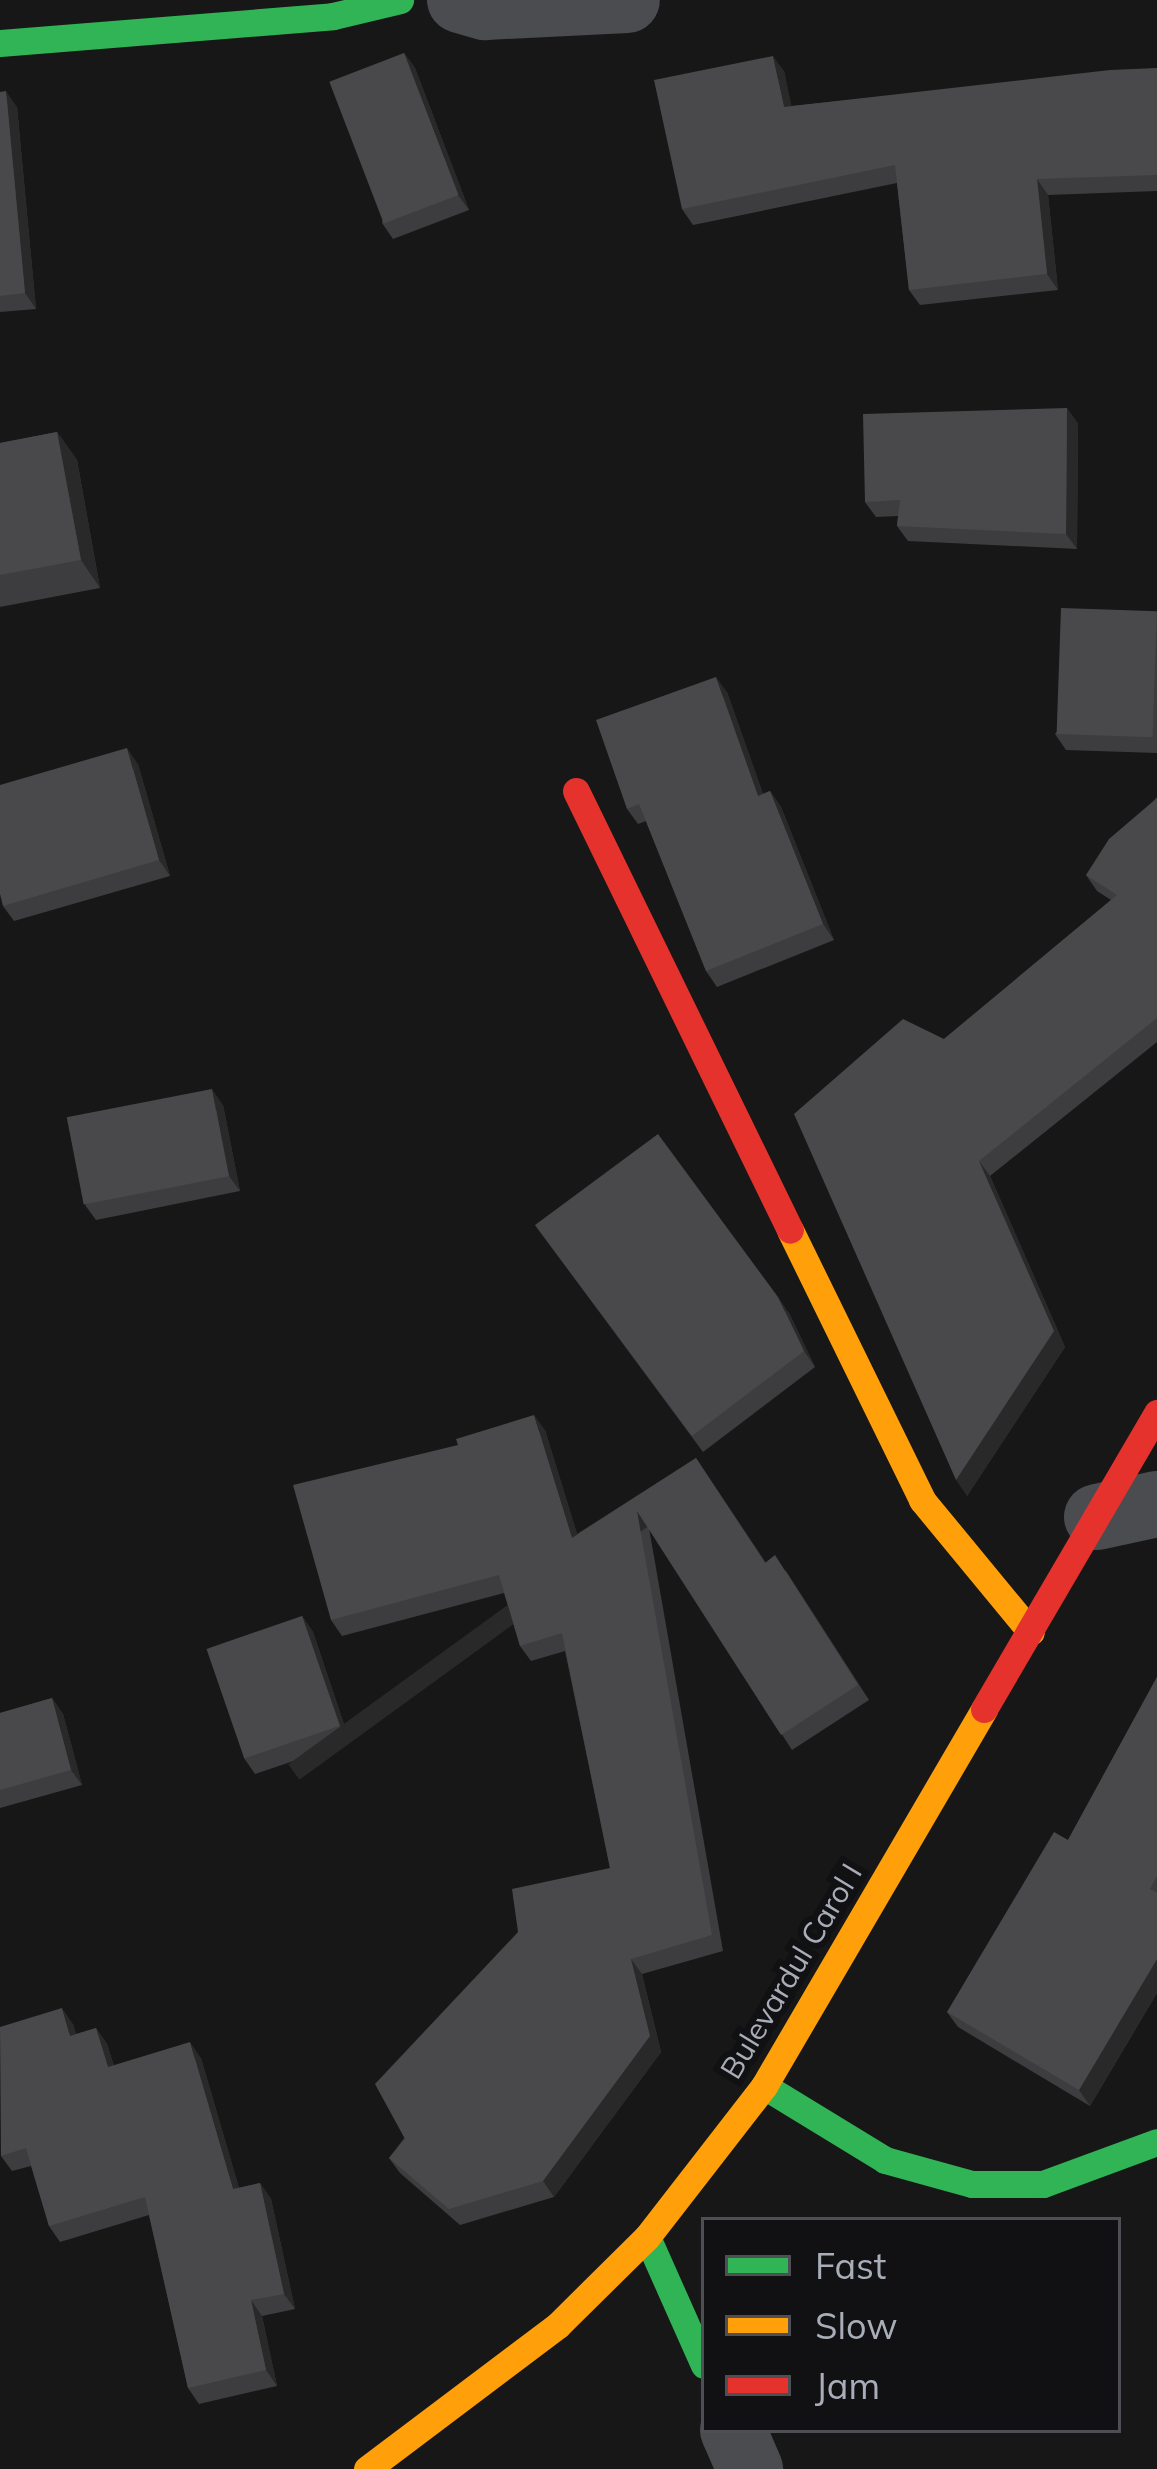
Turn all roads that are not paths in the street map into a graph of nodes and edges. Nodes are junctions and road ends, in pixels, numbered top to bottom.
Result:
1 (400, 0) edge
2 (460, 0) edge
3 (627, 0) edge
4 (0, 43) edge
5 (576, 791) dead end
6 (1157, 1413) edge
7 (1127, 1511) edge
8 (1031, 1632) junction
9 (764, 2086) junction
10 (1157, 2142) edge
11 (647, 2237) junction
12 (701, 2358) edge
13 (734, 2433) edge
14 (367, 2469) edge
15 (750, 2469) edge

1 - 4 street
2 - 3 street
5 - 8 street
6 - 7 street, Bulevardul Carol I
7 - 8 street, Bulevardul Carol I
8 - 9 street, Bulevardul Carol I
9 - 10 street
9 - 11 street, Bulevardul Carol I
11 - 12 street
11 - 14 street, Bulevardul Carol I
13 - 15 street

